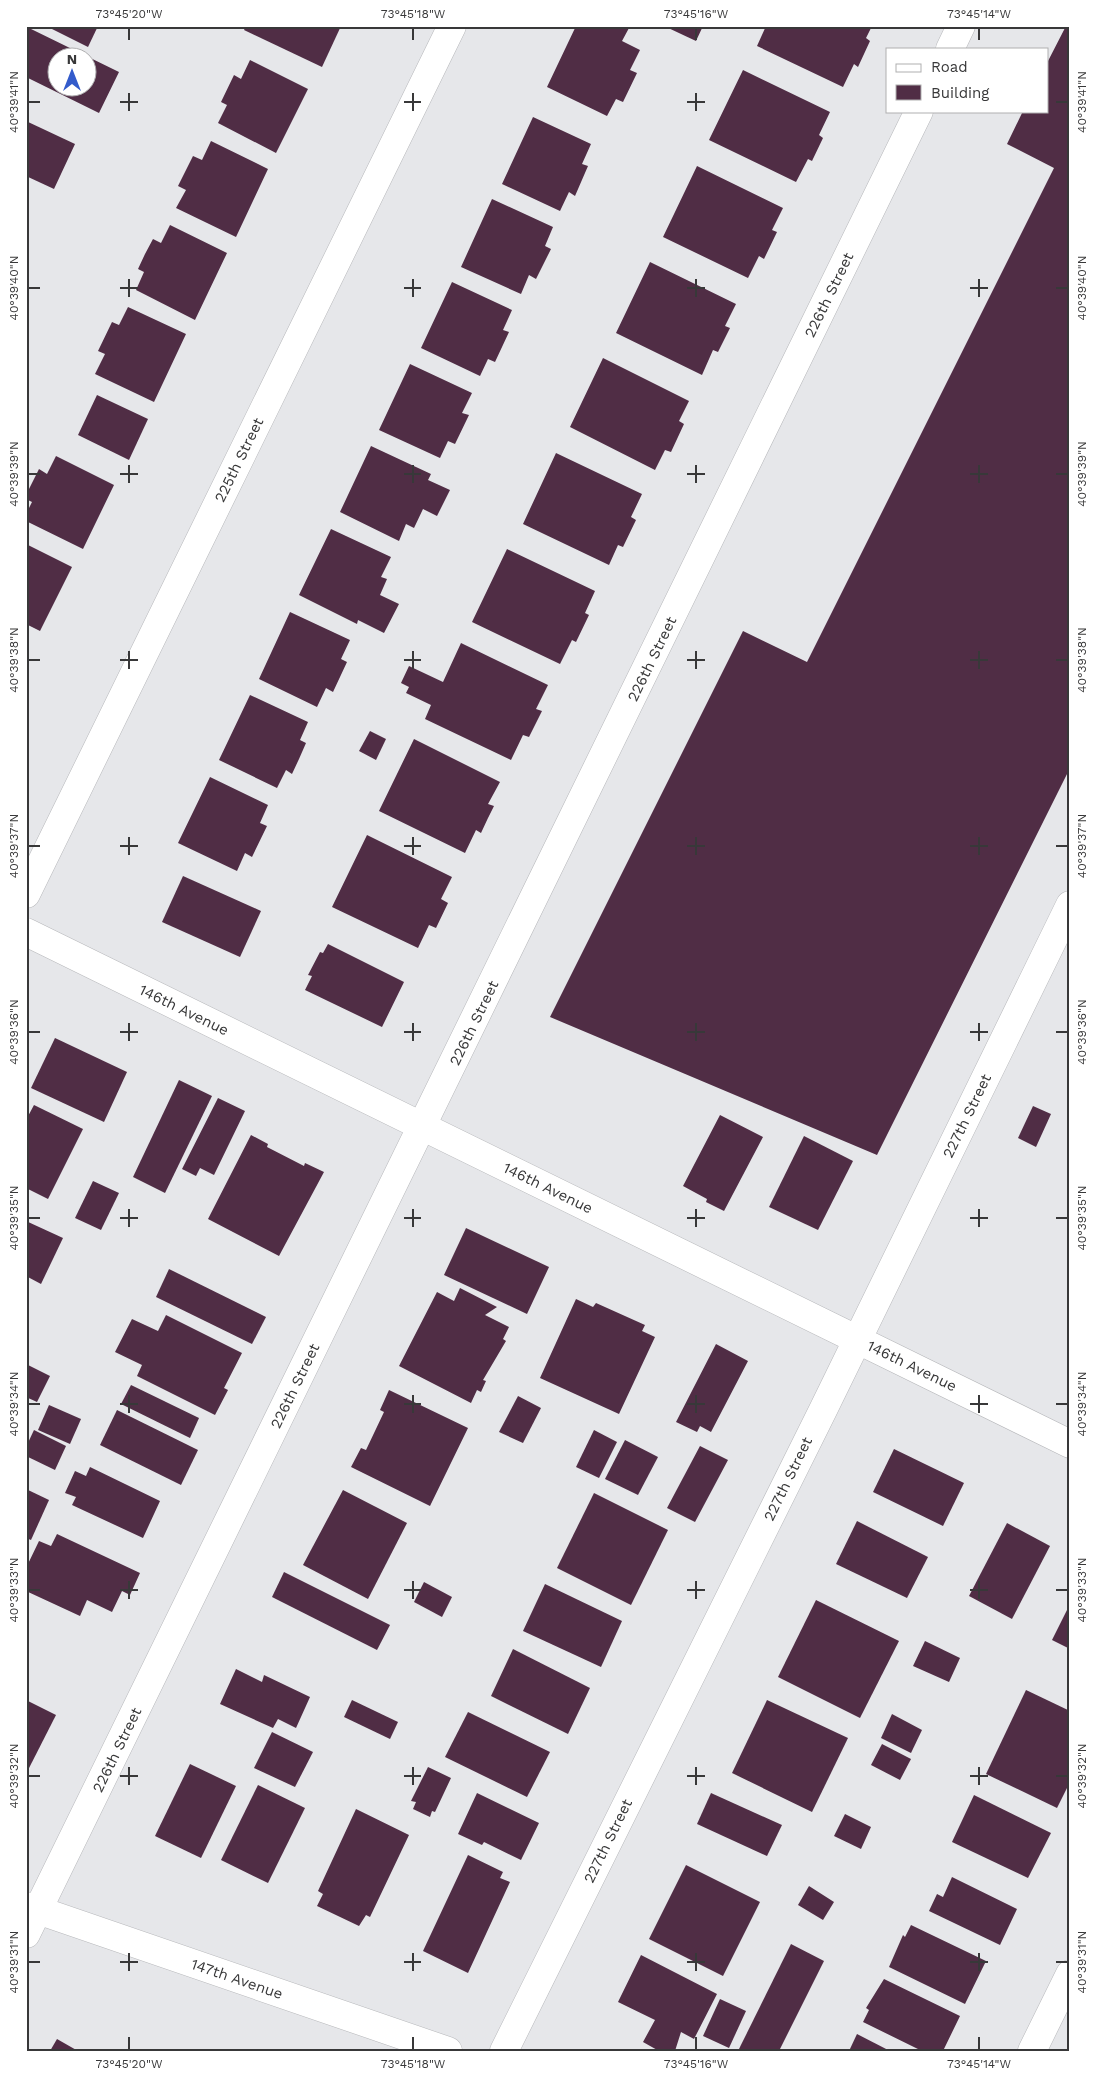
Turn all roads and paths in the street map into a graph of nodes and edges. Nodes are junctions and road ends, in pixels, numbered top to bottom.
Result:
1 (452, 26) edge
2 (961, 26) edge
3 (950, 48) edge
4 (919, 112) edge
5 (26, 894) edge
6 (1070, 906) edge
7 (26, 932) edge
8 (423, 1127) junction
9 (858, 1339) junction
10 (1070, 1444) edge
11 (30, 1917) edge
12 (1070, 1974) edge
13 (448, 2051) edge
14 (504, 2051) edge
15 (1032, 2051) edge

1 - 5 street, 225th Street
2 - 3 street
4 - 8 street, 226th Street
6 - 9 street, 227th Street
7 - 8 street, 146th Avenue
8 - 9 street, 146th Avenue
8 - 11 street, 226th Street
9 - 10 street, 146th Avenue
9 - 14 street, 227th Street
11 - 13 street, 147th Avenue
12 - 15 street

